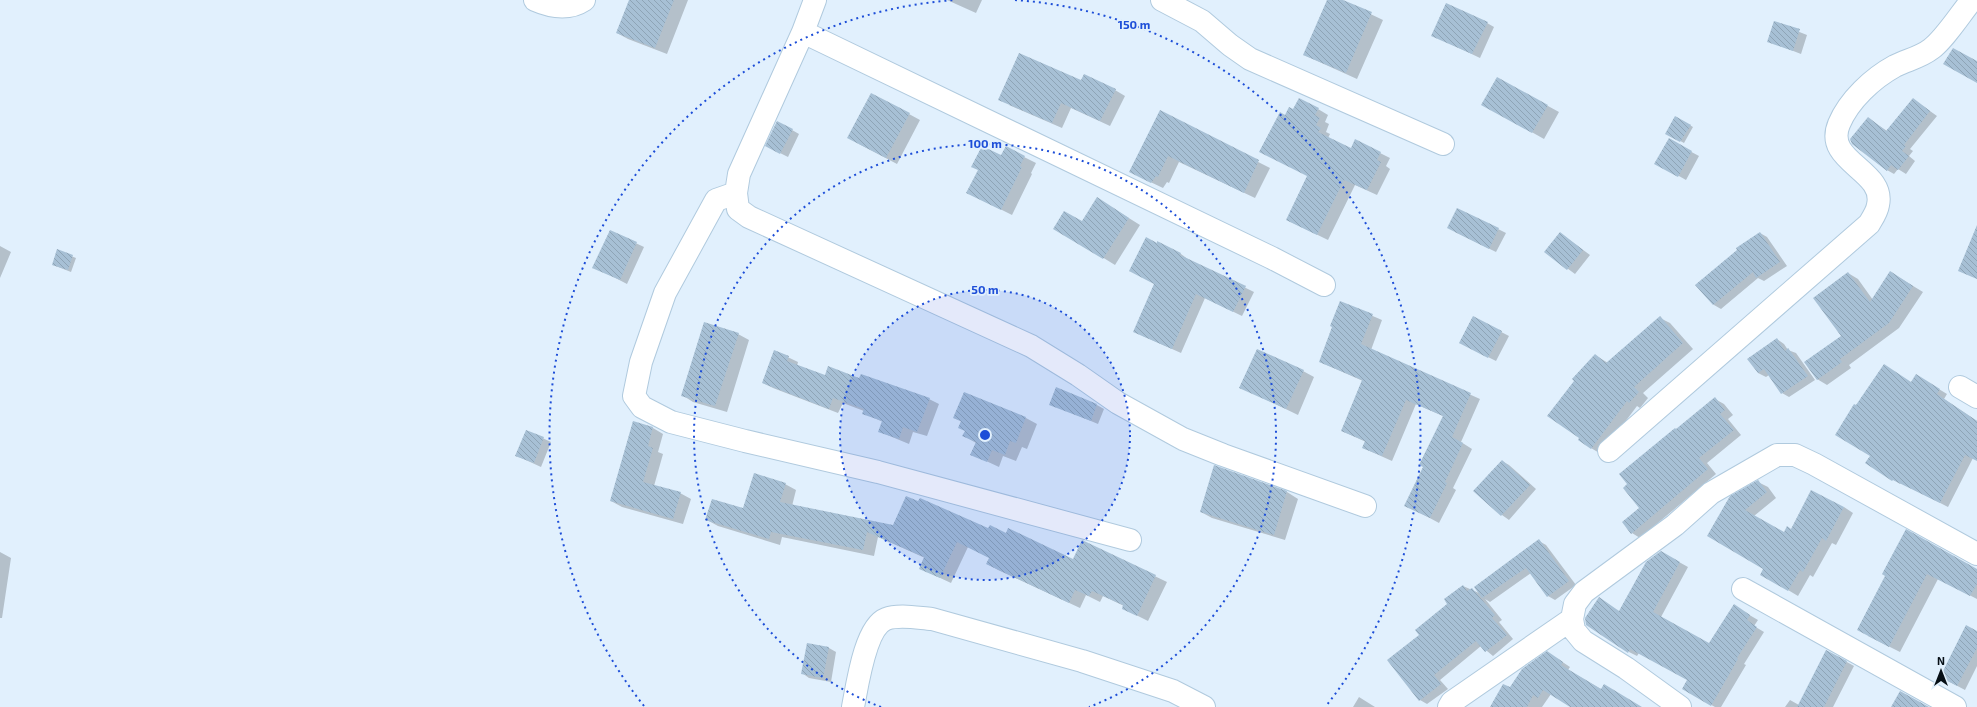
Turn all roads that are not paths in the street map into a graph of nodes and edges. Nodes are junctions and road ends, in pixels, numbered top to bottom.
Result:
1 (535, 0) edge
2 (584, 0) edge
3 (815, 0) edge
4 (1162, 0) edge
5 (1972, 0) edge
6 (803, 32) junction
7 (1444, 144) dead end
8 (736, 192) junction
9 (1324, 285) dead end
10 (1609, 451) dead end
11 (1365, 506) dead end
12 (1130, 540) dead end
13 (1977, 554) edge
14 (1743, 589) dead end
15 (1572, 620) junction
16 (853, 707) edge
17 (1204, 707) edge
18 (1449, 707) edge
19 (1680, 707) edge
20 (1955, 707) edge

1 - 2 street
3 - 6 street
4 - 7 street
5 - 10 street
6 - 8 street
6 - 9 street
8 - 11 street
8 - 12 street
13 - 15 street
14 - 20 street
15 - 18 street
15 - 19 street
16 - 17 street

